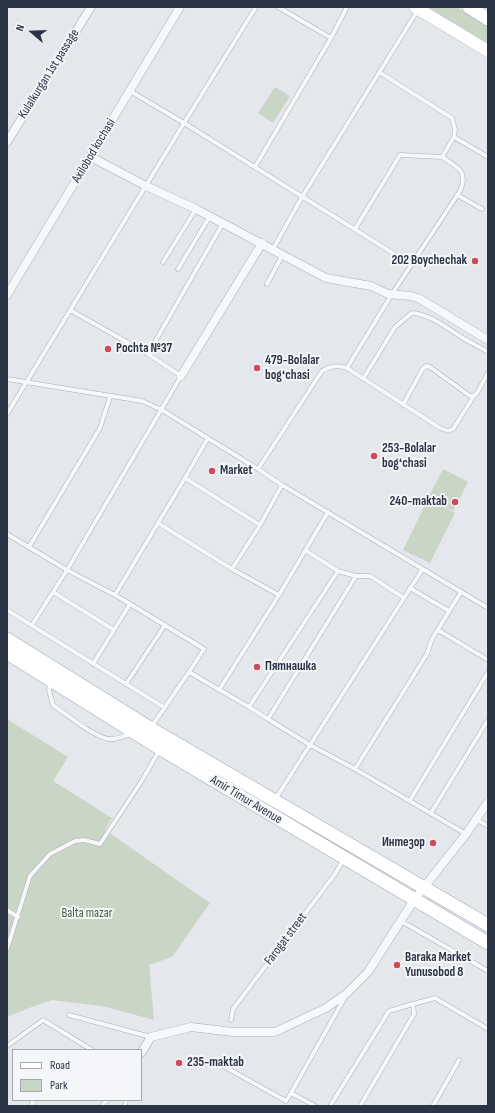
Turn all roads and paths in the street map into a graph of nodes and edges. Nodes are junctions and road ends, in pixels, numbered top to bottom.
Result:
1 (91, 7) edge
2 (180, 7) edge
3 (256, 7) edge
4 (278, 7) edge
5 (347, 7) edge
6 (469, 7) edge
7 (417, 8) edge
8 (488, 19) edge
9 (331, 38) junction
10 (488, 51) edge
11 (379, 72) junction
12 (130, 91) junction
13 (184, 122) junction
14 (454, 137) junction
15 (7, 142) edge
16 (91, 157) junction
17 (442, 157) junction
18 (488, 157) edge
19 (255, 166) junction
20 (146, 186) junction
21 (457, 195) junction
22 (302, 197) junction
23 (196, 209) junction
24 (482, 209) dead end
25 (210, 216) junction
26 (223, 223) junction
27 (354, 229) junction
28 (262, 243) junction
29 (273, 249) junction
30 (283, 254) junction
31 (163, 262) dead end
32 (412, 265) junction
33 (178, 269) dead end
34 (266, 284) dead end
35 (392, 294) junction
36 (7, 295) edge
37 (70, 310) junction
38 (488, 340) edge
39 (488, 352) edge
40 (148, 354) junction
41 (347, 368) junction
42 (488, 373) edge
43 (181, 376) junction
44 (7, 379) edge
45 (363, 379) junction
46 (27, 382) junction
47 (474, 396) junction
48 (110, 397) junction
49 (403, 404) junction
50 (162, 410) junction
51 (7, 414) edge
52 (208, 438) junction
53 (258, 469) junction
54 (185, 478) junction
55 (282, 485) junction
56 (328, 512) junction
57 (158, 523) junction
58 (260, 525) junction
59 (7, 534) edge
60 (29, 547) junction
61 (305, 550) junction
62 (232, 569) junction
63 (66, 570) junction
64 (422, 570) junction
65 (338, 571) junction
66 (356, 576) junction
67 (410, 588) junction
68 (53, 592) junction
69 (461, 592) junction
70 (115, 595) junction
71 (279, 595) junction
72 (404, 598) junction
73 (130, 604) junction
74 (488, 608) edge
75 (7, 610) edge
76 (449, 611) junction
77 (32, 625) junction
78 (165, 625) junction
79 (114, 630) junction
80 (438, 630) junction
81 (7, 638) edge
82 (7, 653) edge
83 (488, 660) edge
84 (93, 664) junction
85 (189, 672) junction
86 (488, 672) edge
87 (50, 680) junction
88 (126, 684) junction
89 (219, 690) junction
90 (249, 707) junction
91 (165, 708) junction
92 (268, 719) junction
93 (488, 720) edge
94 (150, 728) junction
95 (135, 733) junction
96 (310, 745) junction
97 (161, 749) junction
98 (355, 769) junction
99 (410, 800) junction
100 (274, 801) junction
101 (488, 802) edge
102 (267, 812) junction
103 (431, 813) junction
104 (477, 820) junction
105 (488, 826) edge
106 (466, 834) junction
107 (344, 858) junction
108 (424, 888) junction
109 (414, 900) junction
110 (7, 910) edge
111 (18, 917) junction
112 (401, 921) junction
113 (488, 925) edge
114 (488, 943) edge
115 (7, 950) edge
116 (488, 971) edge
117 (346, 994) junction
118 (413, 1004) junction
119 (69, 1014) dead end
120 (231, 1020) dead end
121 (488, 1029) edge
122 (151, 1037) junction
123 (7, 1046) edge
124 (90, 1049) edge
125 (142, 1052) edge
126 (459, 1060) dead end
127 (216, 1062) dead end
128 (291, 1093) junction
129 (315, 1106) edge
130 (330, 1106) edge
131 (360, 1106) edge
132 (432, 1106) edge

1 - 15 street, Kulalkurgan 1st passage
2 - 12 street, Axilobod kochasi
3 - 13 lane
4 - 9 lane
5 - 9 lane
6 - 8 main road
7 - 10 street
7 - 11 lane
9 - 19 lane
11 - 14 lane
11 - 22 lane
12 - 13 lane
12 - 16 street, Axilobod kochasi
13 - 19 lane
13 - 20 lane
14 - 17 lane
14 - 18 lane
16 - 20 street
16 - 36 street, Axilobod kochasi
17 - 21 lane
17 - 27 lane
19 - 22 lane
20 - 23 street
20 - 37 lane
21 - 24 lane
21 - 32 lane
22 - 27 lane
22 - 29 lane
23 - 25 street
23 - 31 lane
25 - 26 street
25 - 33 lane
26 - 28 street
26 - 40 lane
27 - 32 lane
28 - 29 street
28 - 43 street
29 - 30 street
30 - 34 lane
30 - 35 street
32 - 35 lane
35 - 38 street
35 - 41 lane
37 - 40 lane
37 - 46 lane
39 - 45 lane
40 - 43 lane
41 - 45 lane
41 - 53 lane
42 - 47 lane
43 - 50 lane
44 - 46 lane
45 - 49 lane
46 - 48 lane
46 - 51 lane
47 - 49 lane
47 - 49 lane
48 - 50 lane
48 - 60 lane
50 - 52 lane
50 - 63 lane
52 - 53 lane
52 - 54 lane
53 - 55 lane
54 - 57 lane
54 - 58 lane
55 - 56 lane
55 - 58 lane
56 - 61 lane
56 - 64 lane
57 - 62 lane
57 - 70 lane
58 - 62 lane
59 - 60 lane
60 - 63 lane
61 - 65 lane
61 - 71 lane
62 - 71 lane
63 - 68 lane
63 - 70 lane
64 - 67 lane
64 - 69 lane
65 - 66 lane
65 - 90 lane
66 - 72 lane
66 - 92 lane
67 - 72 lane
67 - 76 lane
68 - 77 lane
68 - 79 lane
69 - 74 lane
69 - 76 lane
70 - 73 lane
71 - 89 lane
72 - 96 lane
73 - 78 lane
73 - 79 lane
75 - 77 lane
76 - 80 lane
77 - 84 lane
78 - 85 lane
78 - 88 lane
79 - 84 lane
80 - 83 lane
80 - 98 lane
81 - 94 main road, Amir Timur Avenue
82 - 87 main road, Amir Timur Avenue
84 - 88 lane
85 - 89 lane
85 - 91 lane
86 - 99 lane
87 - 95 main road, Amir Timur Avenue
87 - 95 lane
88 - 91 lane
89 - 90 lane
90 - 92 lane
91 - 94 lane
92 - 96 lane
93 - 103 lane
94 - 100 main road, Amir Timur Avenue
95 - 97 main road, Amir Timur Avenue
96 - 98 lane
96 - 100 lane
97 - 102 main road, Amir Timur Avenue
97 - 111 lane
98 - 99 lane
99 - 103 lane
100 - 102 lane
100 - 108 main road, Amir Timur Avenue
101 - 104 street
102 - 107 main road, Amir Timur Avenue
103 - 106 lane
104 - 105 lane
104 - 106 street
106 - 108 street
107 - 109 main road, Amir Timur Avenue
107 - 120 lane, Farogat street
108 - 109 street
108 - 113 main road, Amir Timur Avenue
109 - 112 street
109 - 114 main road, Amir Timur Avenue
110 - 111 lane
111 - 115 lane
112 - 116 lane
112 - 117 street
117 - 122 street
117 - 128 lane
118 - 121 lane
118 - 130 lane
118 - 131 lane
119 - 122 lane
122 - 125 street
123 - 124 lane
126 - 132 lane
127 - 128 lane
128 - 129 lane

